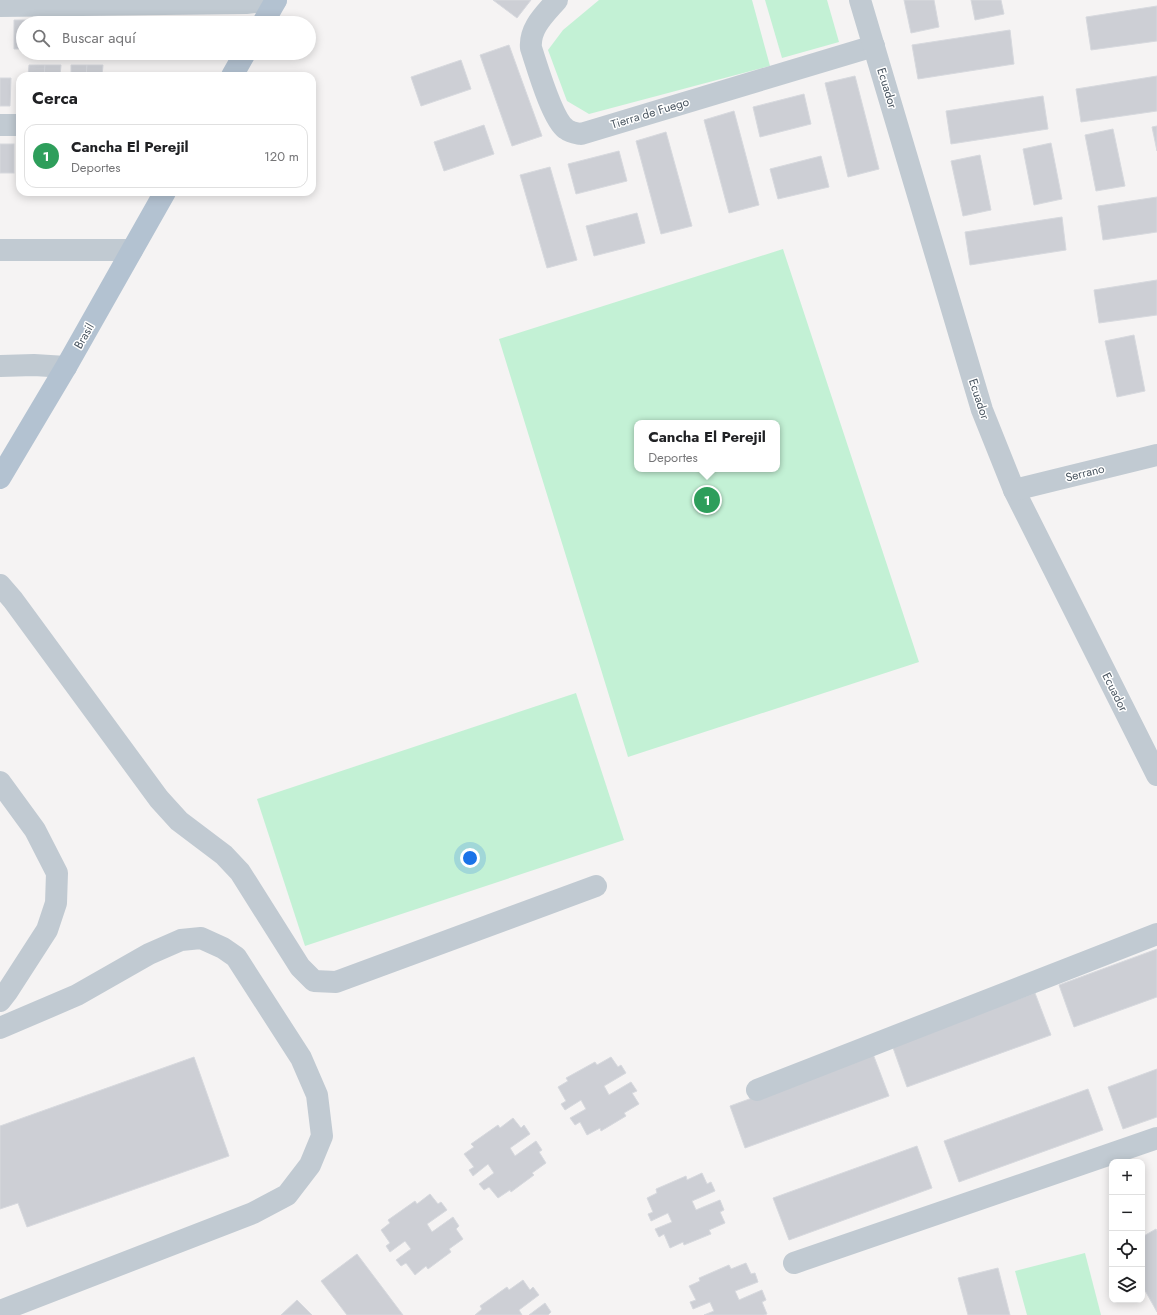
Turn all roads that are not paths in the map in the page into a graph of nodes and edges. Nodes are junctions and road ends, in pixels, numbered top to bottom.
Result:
1 (276, 0) edge
2 (557, 0) edge
3 (860, 0) edge
4 (0, 6) edge
5 (267, 16) edge
6 (874, 46) junction
7 (241, 60) edge
8 (234, 72) edge
9 (0, 125) edge
10 (16, 125) edge
11 (163, 196) edge
12 (0, 250) edge
13 (132, 250) junction
14 (0, 366) edge
15 (66, 367) junction
16 (1157, 455) edge
17 (0, 478) edge
18 (1014, 490) junction
19 (0, 586) edge
20 (1157, 775) edge
21 (0, 782) edge
22 (596, 886) dead end
23 (1157, 934) edge
24 (0, 1001) edge
25 (0, 1028) edge
26 (757, 1090) dead end
27 (1157, 1138) edge
28 (794, 1263) dead end
29 (0, 1311) edge

1 - 4 street
1 - 5 main road
2 - 6 street, Tierra de Fuego
3 - 6 street, Ecuador
6 - 18 street, Ecuador
7 - 8 main road
9 - 10 street
11 - 13 main road, Brasil
12 - 13 street
13 - 15 main road, Brasil
14 - 15 street
15 - 17 main road, Brasil
16 - 18 street, Serrano
18 - 20 street, Ecuador
19 - 22 street
21 - 24 street
23 - 26 street
25 - 29 street
27 - 28 street

